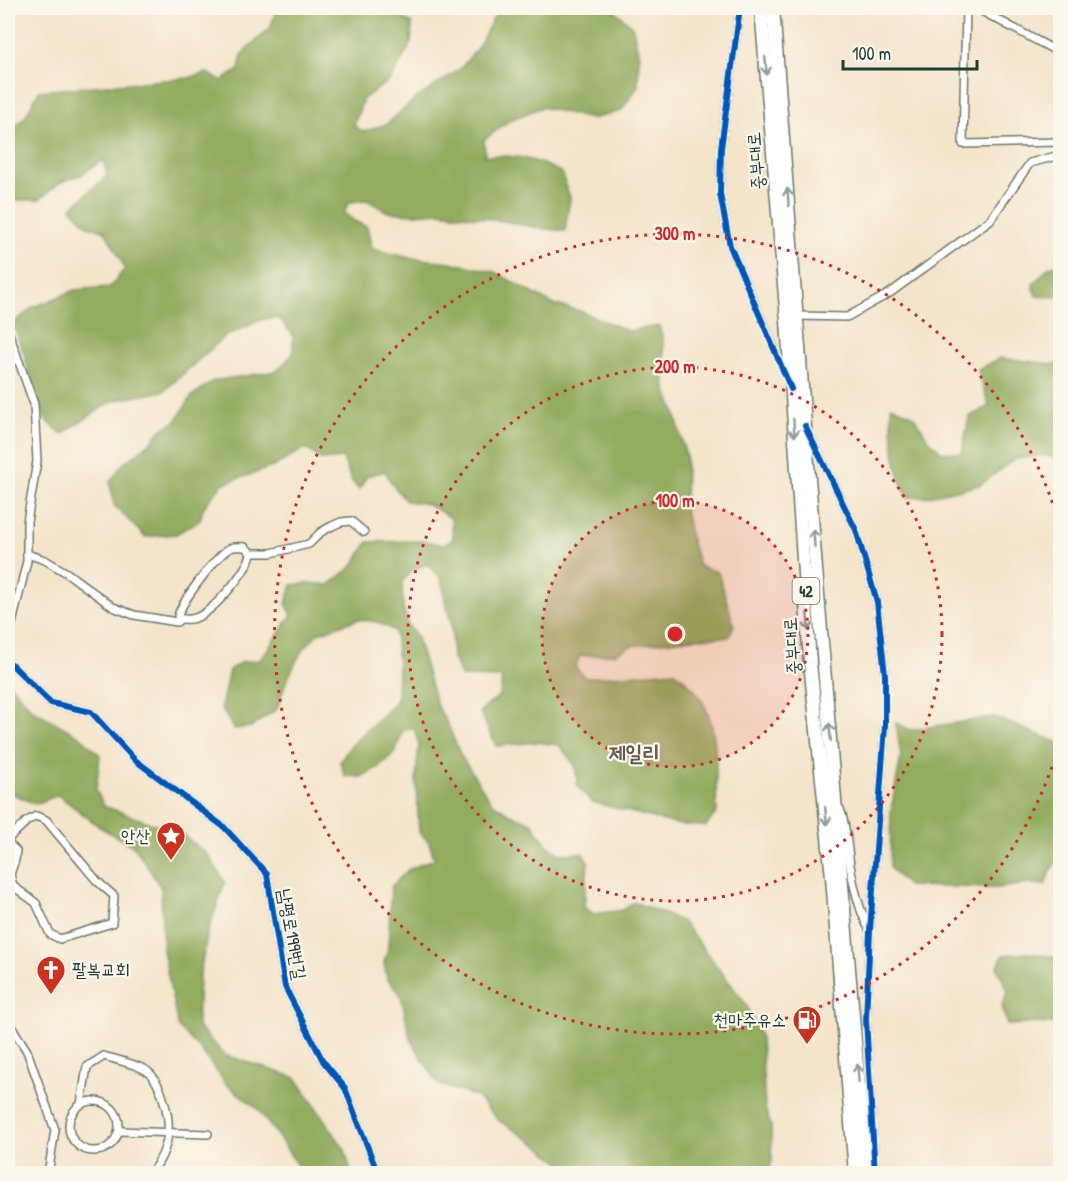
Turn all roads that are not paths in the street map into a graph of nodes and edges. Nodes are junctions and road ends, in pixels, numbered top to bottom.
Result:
1 (740, 8) edge
2 (761, 8) edge
3 (773, 8) edge
4 (966, 8) edge
5 (976, 8) edge
6 (1060, 53) edge
7 (1057, 142) edge
8 (1058, 156) edge
9 (796, 316) junction
10 (8, 332) edge
11 (791, 389) junction
12 (805, 426) junction
13 (364, 532) dead end
14 (251, 552) junction
15 (27, 554) junction
16 (180, 619) junction
17 (8, 640) edge
18 (8, 661) edge
19 (836, 798) junction
20 (8, 841) edge
21 (870, 931) junction
22 (8, 1021) edge
23 (81, 1104) junction
24 (52, 1124) junction
25 (69, 1125) junction
26 (119, 1131) junction
27 (168, 1131) junction
28 (208, 1134) dead end
29 (51, 1173) edge
30 (150, 1173) edge
31 (378, 1173) edge
32 (855, 1173) edge
33 (866, 1173) edge
34 (875, 1173) edge

1 - 11 street
2 -> 11 main road, 중부대로 / 42
9 -> 3 main road, 중부대로 / 42
4 - 7 street
5 - 6 street
7 - 8 street
8 - 9 street
9 - 12 main road, 중부대로 / 42
10 - 15 street
11 -> 32 main road, 중부대로 / 42
19 -> 12 main road, 중부대로 / 42
12 - 21 street
13 - 14 street
14 - 16 street
14 - 16 street
15 - 16 street
15 - 17 street
18 - 31 street, 남평로199번길
19 - 21 street
33 -> 19 main road, 중부대로 / 42
20 - 20 street
21 - 34 street
22 - 24 street
23 - 25 street
23 - 26 street
23 - 27 street
24 - 25 street
24 - 29 street
25 - 26 street
26 - 27 street
27 - 28 street
27 - 30 street

